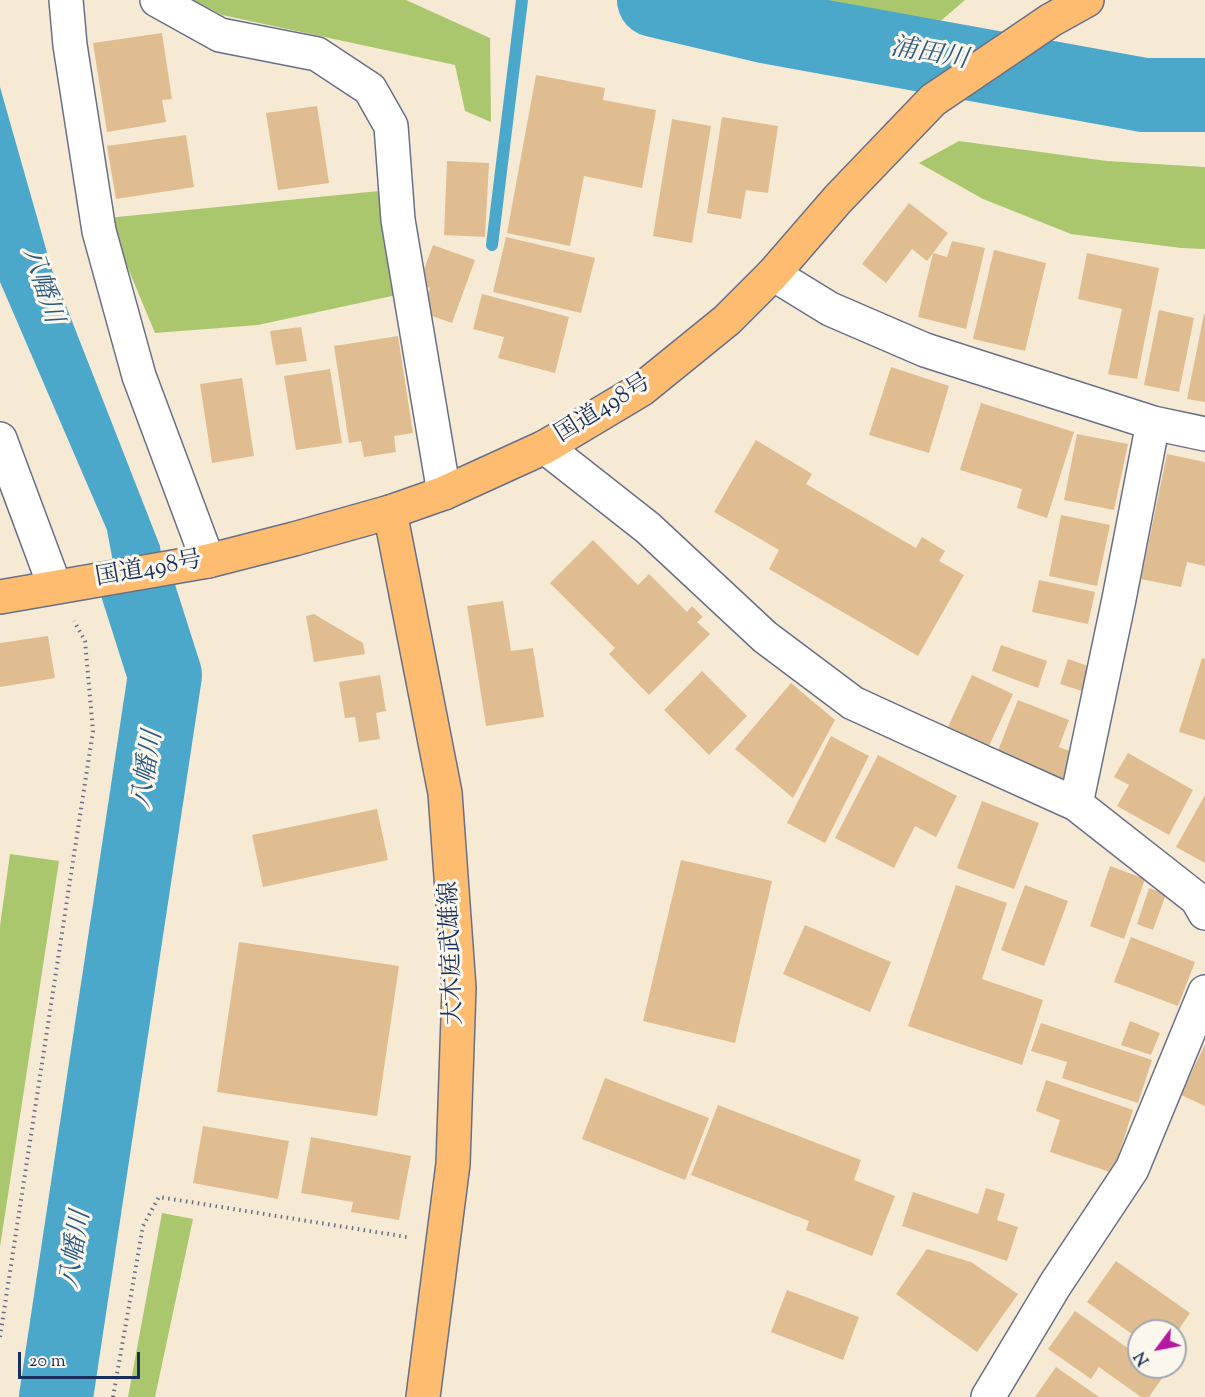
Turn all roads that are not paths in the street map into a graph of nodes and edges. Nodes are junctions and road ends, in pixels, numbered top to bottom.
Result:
1 (66, 0) edge
2 (157, 0) edge
3 (1087, 0) edge
4 (773, 274) junction
5 (1153, 423) junction
6 (1205, 434) edge
7 (0, 439) edge
8 (545, 447) junction
9 (444, 493) junction
10 (390, 512) junction
11 (208, 561) junction
12 (56, 587) junction
13 (0, 597) edge
14 (1076, 804) junction
15 (1205, 913) edge
16 (1205, 992) edge
17 (423, 1397) edge
18 (988, 1397) edge

1 - 11 street
2 - 9 street
3 - 4 main road, 国道498号
4 - 5 street
4 - 8 main road, 国道498号
5 - 6 street
5 - 14 street
7 - 12 street
8 - 9 main road, 国道498号
8 - 14 street
9 - 10 main road, 国道498号
10 - 11 main road, 国道498号
10 - 17 main road, 大木庭武雄線
11 - 12 main road, 国道498号
12 - 13 main road, 国道498号
14 - 15 street
16 - 18 street

